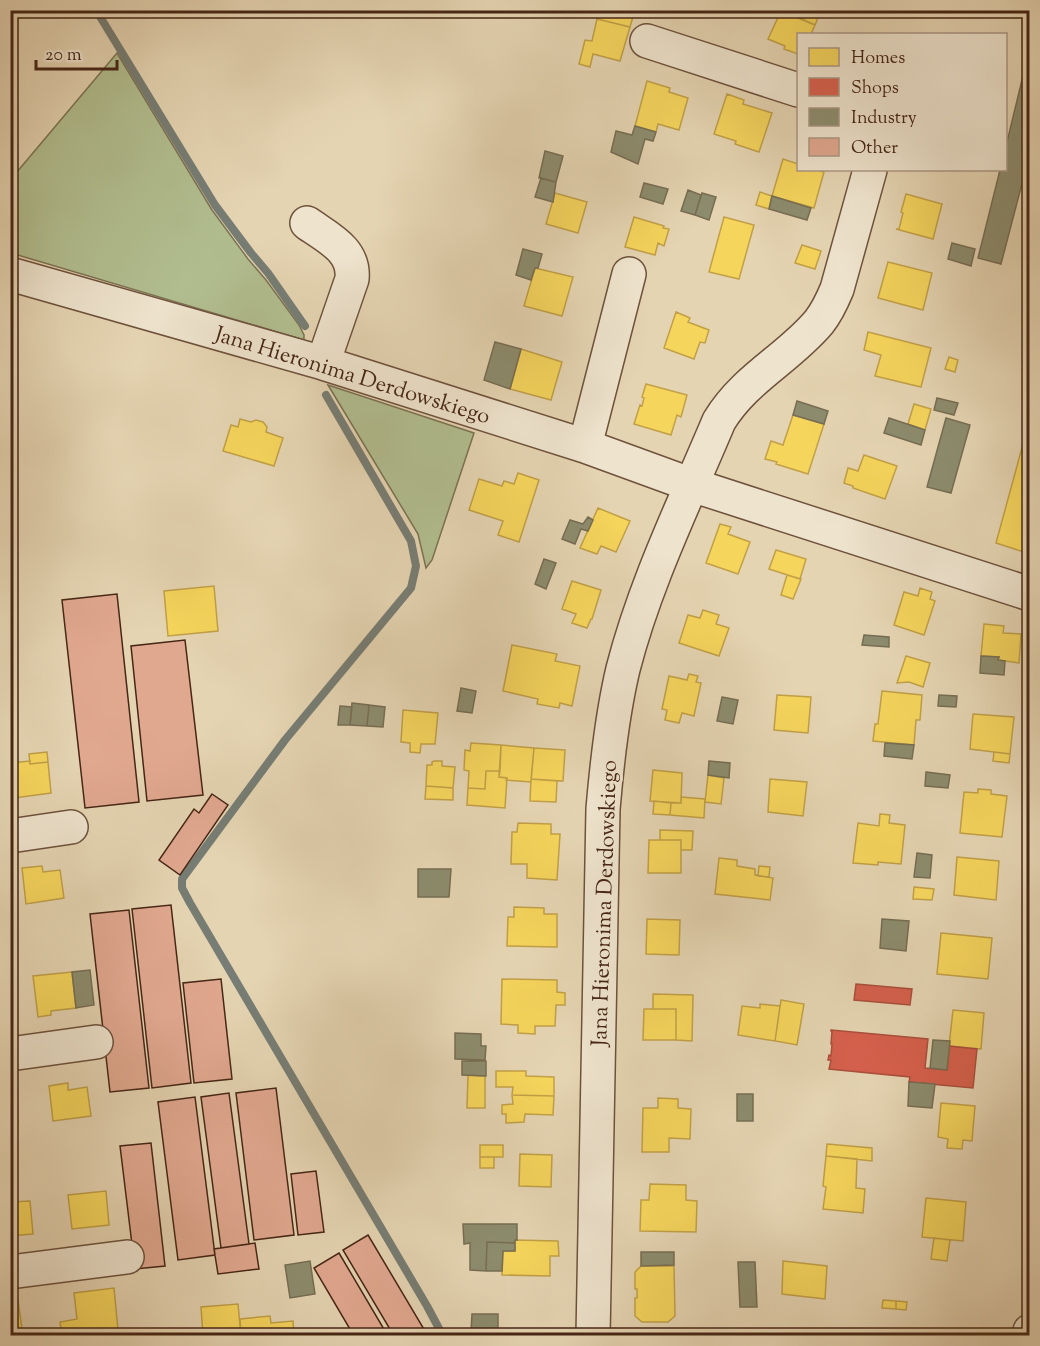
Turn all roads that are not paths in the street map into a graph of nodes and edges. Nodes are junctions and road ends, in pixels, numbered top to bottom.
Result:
1 (647, 42) dead end
2 (797, 90) edge
3 (870, 171) edge
4 (307, 223) dead end
5 (10, 274) edge
6 (629, 274) dead end
7 (322, 363) junction
8 (585, 446) junction
9 (692, 485) junction
10 (1029, 594) edge
11 (71, 827) dead end
12 (10, 836) edge
13 (96, 1042) dead end
14 (10, 1054) edge
15 (127, 1257) dead end
16 (10, 1272) edge
17 (593, 1335) edge

1 - 2 street
3 - 9 street, Jana Hieronima Derdowskiego
4 - 7 street
5 - 7 street, Jana Hieronima Derdowskiego
6 - 8 street
7 - 8 street, Jana Hieronima Derdowskiego
8 - 9 street, Jana Hieronima Derdowskiego
9 - 10 street, Jana Hieronima Derdowskiego
9 - 17 street, Jana Hieronima Derdowskiego
11 - 12 street
13 - 14 street
15 - 16 street

